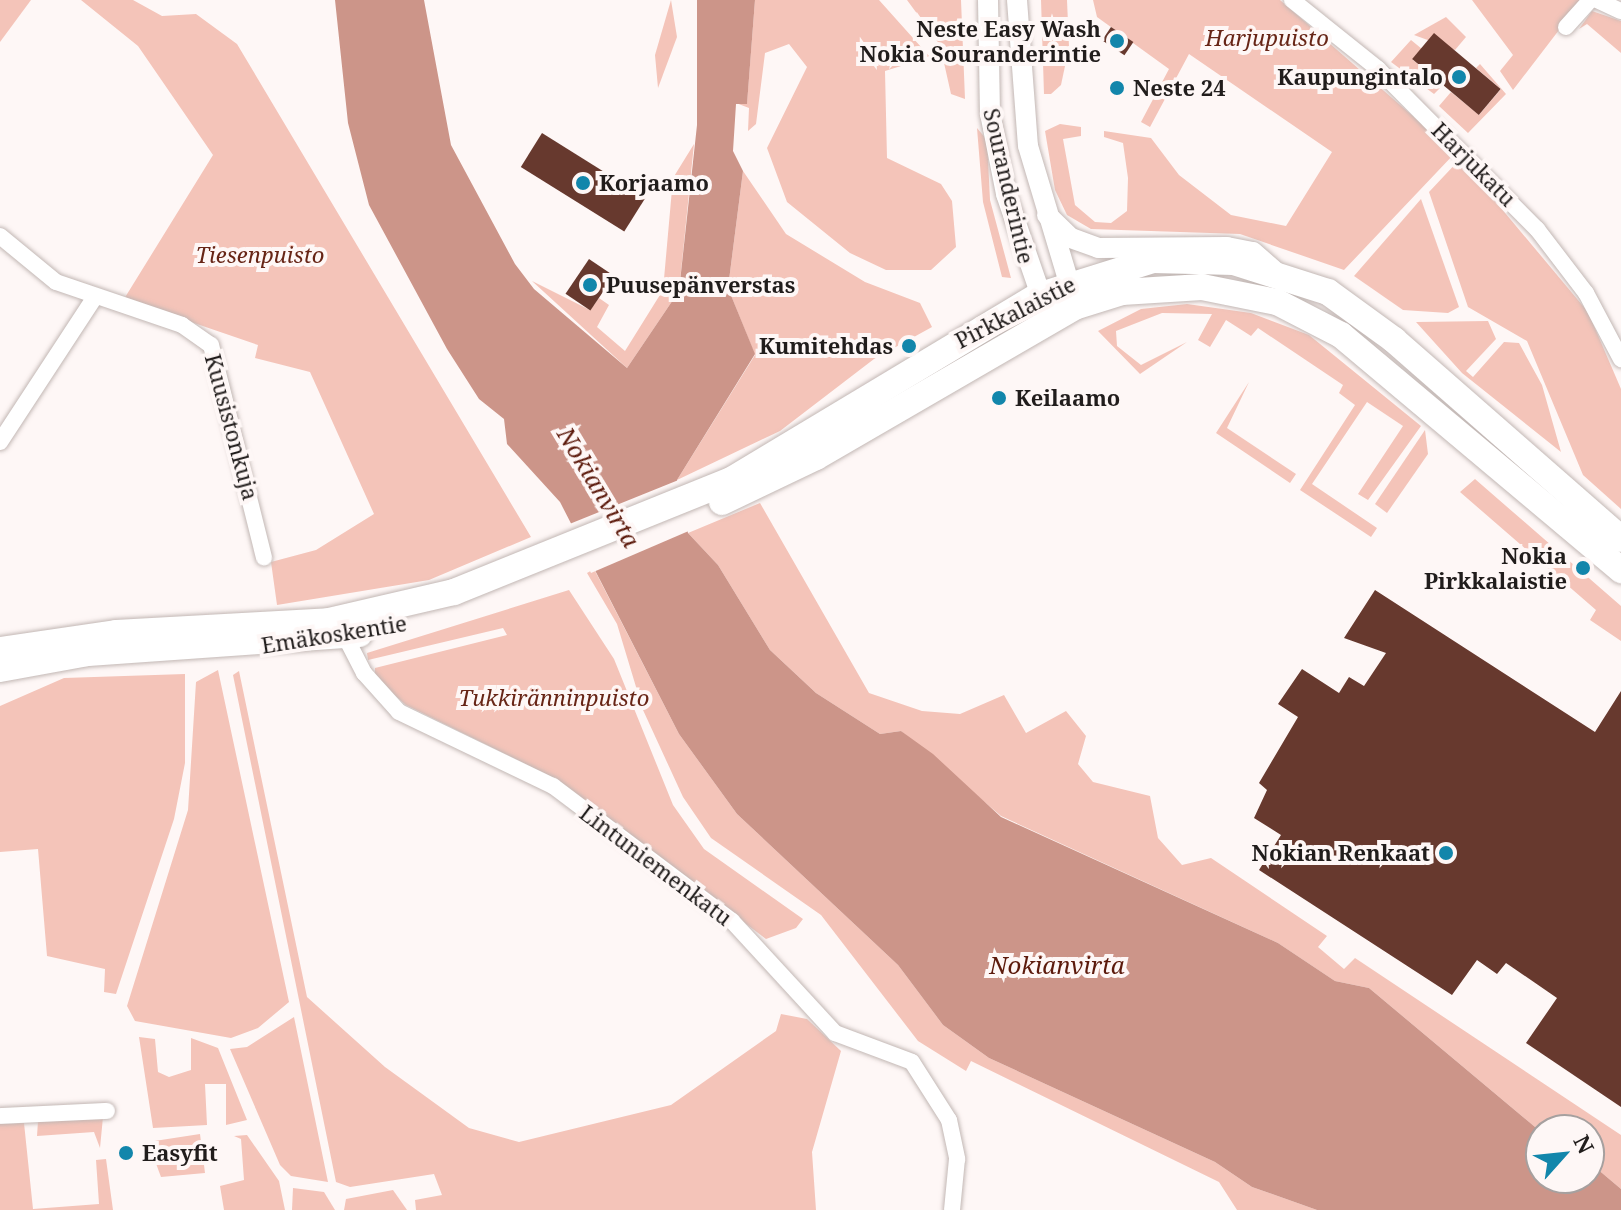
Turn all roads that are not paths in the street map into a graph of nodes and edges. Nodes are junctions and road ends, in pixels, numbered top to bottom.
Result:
1 (988, 0) edge
2 (1017, 0) edge
3 (1292, 0) edge
4 (1590, 0) edge
5 (1597, 0) edge
6 (1621, 11) edge
7 (1566, 27) dead end
8 (1041, 209) junction
9 (0, 236) edge
10 (1276, 272) junction
11 (1072, 294) junction
12 (93, 300) junction
13 (1044, 308) junction
14 (1621, 359) edge
15 (0, 442) edge
16 (737, 487) joint
17 (1621, 539) edge
18 (264, 558) dead end
19 (545, 564) junction
20 (1621, 570) edge
21 (345, 636) junction
22 (0, 650) edge
23 (0, 669) edge
24 (107, 1111) dead end
25 (0, 1116) edge
26 (952, 1210) edge

1 - 13 street, Souranderintie
2 - 8 street, Souranderintie
3 - 14 street, Harjukatu
4 - 7 street
5 - 6 street
8 - 10 street
8 - 11 street, Souranderintie
9 - 12 street, Kuusistonkuja
10 - 11 main road, Pirkkalaistie
10 - 17 main road, Pirkkalaistie
11 - 13 main road, Pirkkalaistie
11 - 20 main road, Pirkkalaistie
12 - 15 street
12 - 18 street, Kuusistonkuja
13 - 16 main road, Pirkkalaistie
16 - 19 main road, Emäkoskentie
19 - 21 main road, Emäkoskentie
19 - 22 main road, Emäkoskentie
21 - 23 main road, Emäkoskentie
21 - 26 street, Lintuniemenkatu
24 - 25 street

